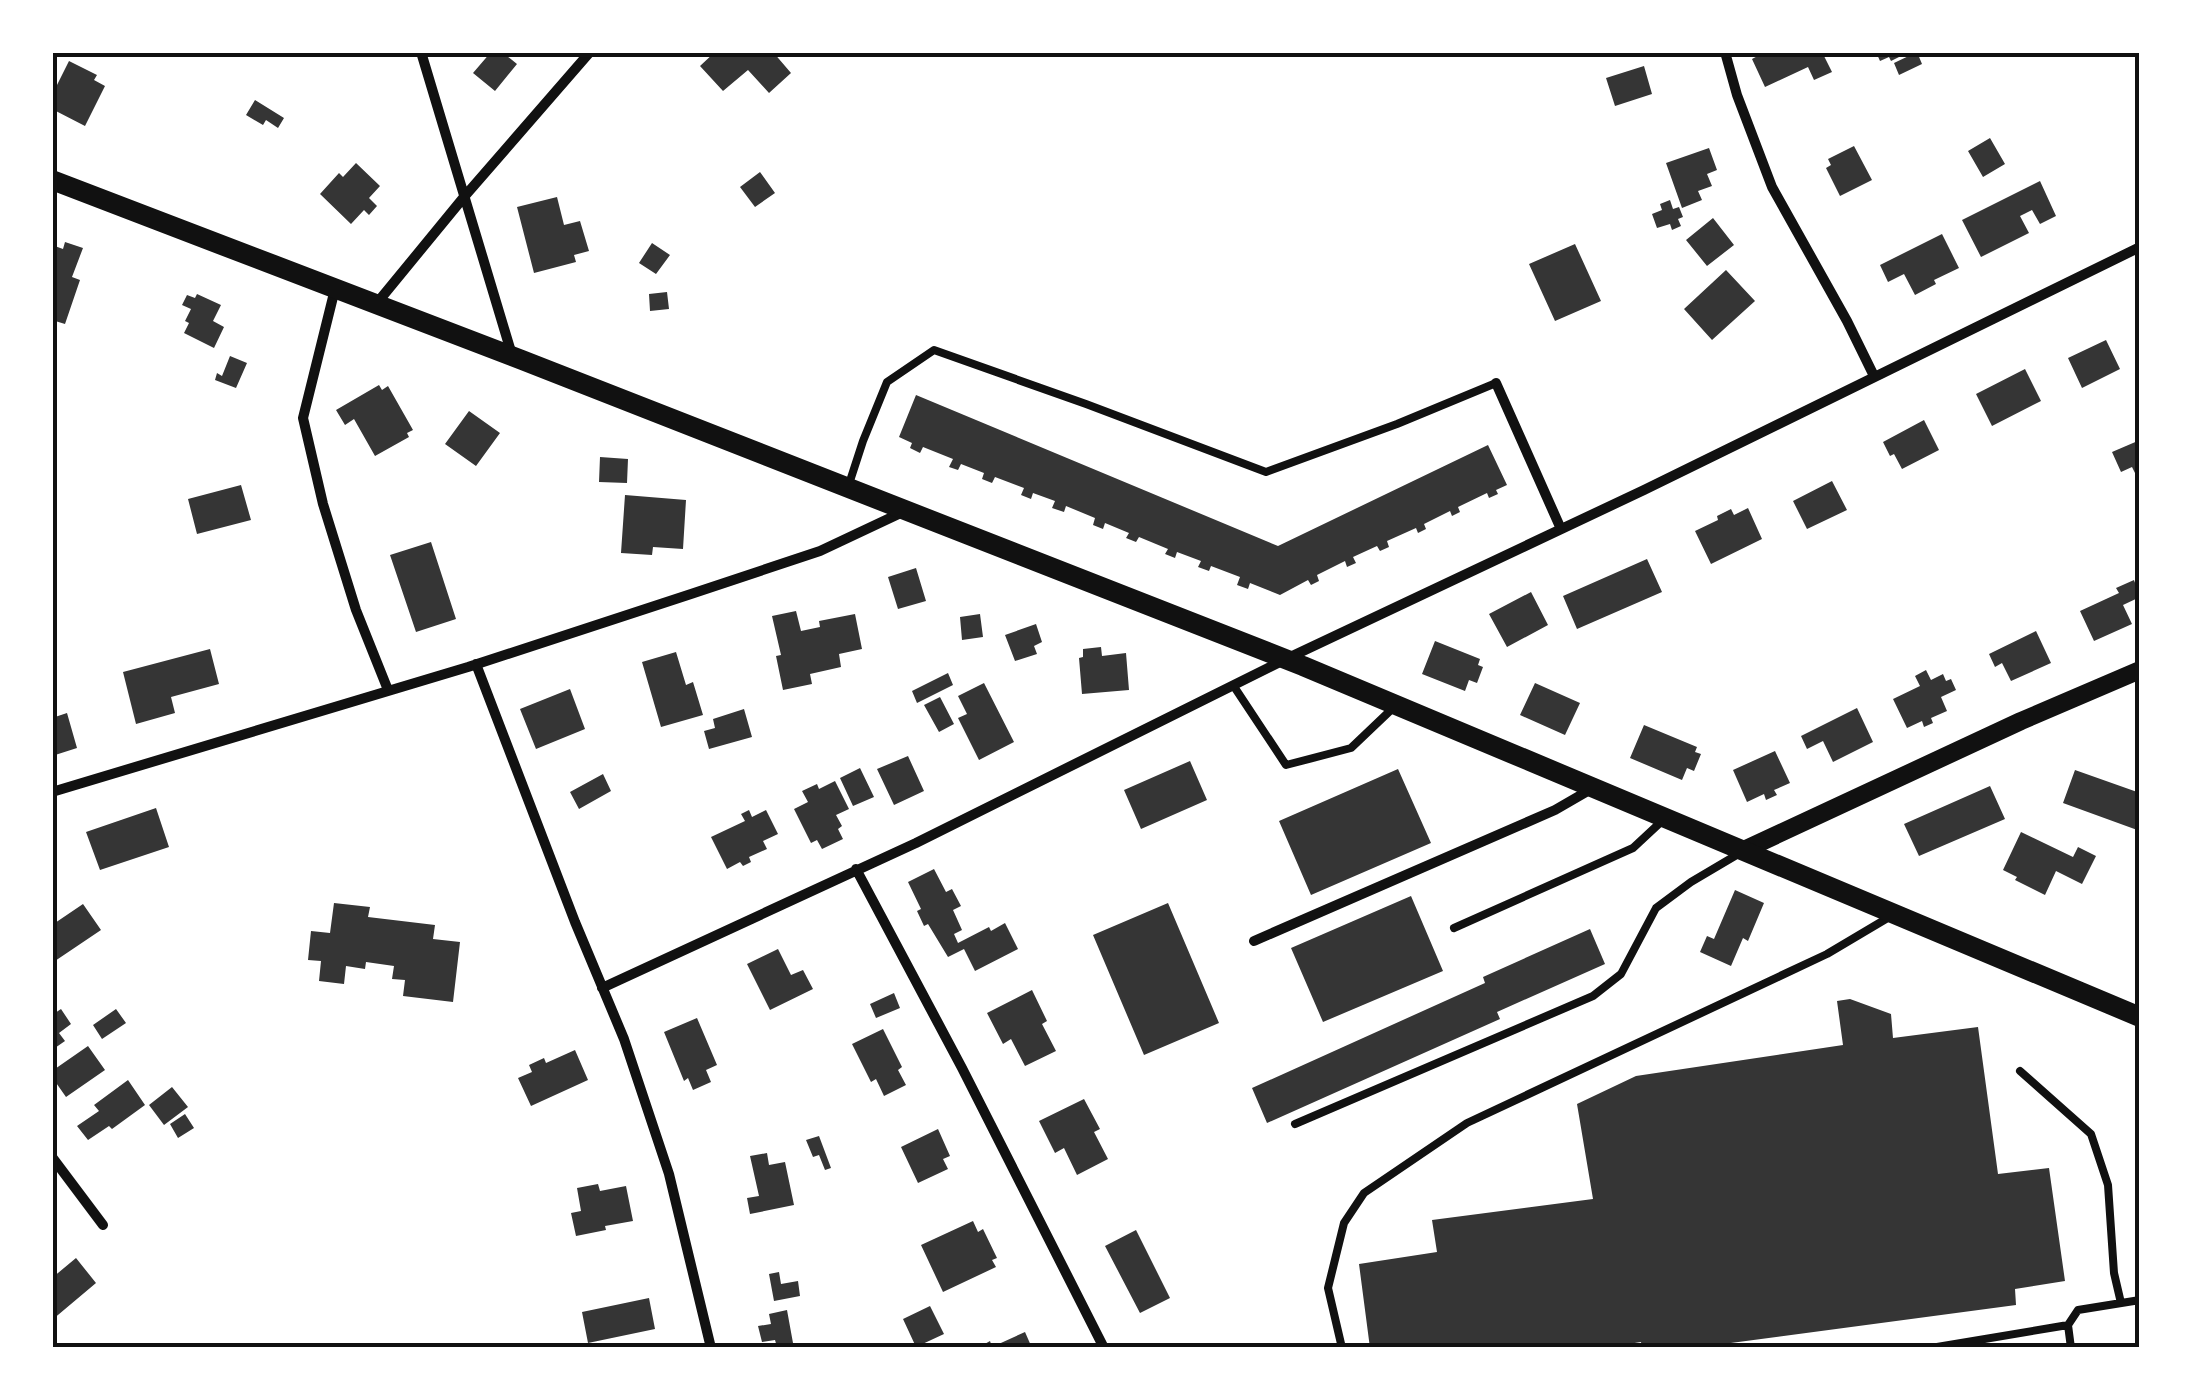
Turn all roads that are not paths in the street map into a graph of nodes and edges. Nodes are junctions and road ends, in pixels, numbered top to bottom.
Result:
1 (421, 52) edge
2 (590, 52) edge
3 (1725, 52) edge
4 (52, 180) edge
5 (464, 197) junction
6 (2140, 247) edge
7 (335, 288) junction
8 (376, 304) junction
9 (512, 356) junction
10 (1874, 376) junction
11 (1496, 384) joint
12 (848, 488) junction
13 (906, 511) junction
14 (1561, 529) junction
15 (1286, 659) junction
16 (476, 664) junction
17 (2140, 670) edge
18 (1232, 685) junction
19 (388, 690) junction
20 (1396, 705) junction
21 (1594, 787) junction
22 (52, 792) edge
23 (1666, 818) junction
24 (1744, 850) junction
25 (856, 869) junction
26 (1895, 914) junction
27 (1454, 928) dead end
28 (1254, 941) dead end
29 (602, 988) junction
30 (2140, 1017) edge
31 (2020, 1071) dead end
32 (1296, 1124) dead end
33 (52, 1157) edge
34 (103, 1225) dead end
35 (2140, 1300) edge
36 (2121, 1303) junction
37 (2068, 1325) junction
38 (1995, 1337) junction
39 (711, 1348) edge
40 (1104, 1348) edge
41 (1342, 1348) edge
42 (1930, 1348) edge
43 (1996, 1348) edge
44 (2071, 1348) edge

1 - 5 street
2 - 5 street
3 - 10 street
4 - 7 main road
5 - 8 street
5 - 9 street
6 - 10 street
7 - 8 main road
7 - 19 street
8 - 9 main road
9 - 12 main road
10 - 14 street
11 - 12 lane
11 - 14 street
12 - 13 main road
13 - 15 main road
13 - 16 street
14 - 15 street
15 - 18 street
15 - 20 main road
16 - 19 street
16 - 29 street
17 - 24 street
18 - 20 lane
18 - 25 street
19 - 22 street
20 - 21 main road
21 - 23 main road
21 - 28 street
23 - 24 main road
23 - 27 lane
24 - 26 main road
24 - 32 lane
25 - 29 street
25 - 40 street
26 - 30 main road
26 - 41 lane
29 - 39 street
31 - 36 lane
33 - 34 street
35 - 36 lane
36 - 37 lane
37 - 38 lane
37 - 44 lane
38 - 42 lane
38 - 43 lane

